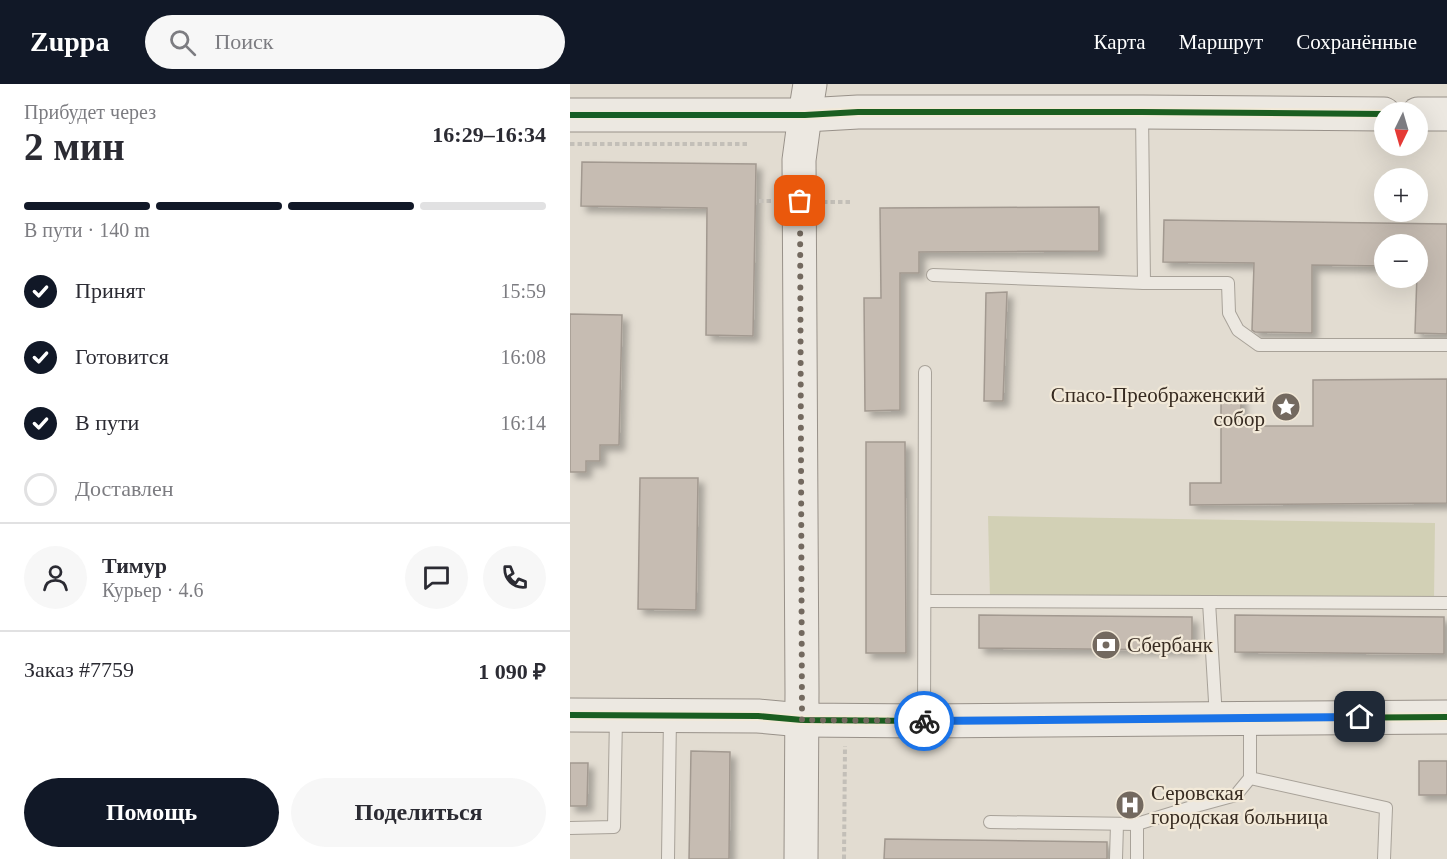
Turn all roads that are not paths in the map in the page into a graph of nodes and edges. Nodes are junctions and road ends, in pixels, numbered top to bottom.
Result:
1 (808, 100) edge
2 (1142, 112) junction
3 (1374, 114) edge
4 (1428, 114) edge
5 (1447, 114) edge
6 (570, 115) edge
7 (933, 275) dead end
8 (1144, 283) junction
9 (1447, 345) edge
10 (925, 372) dead end
11 (924, 601) junction
12 (1209, 602) junction
13 (1447, 603) edge
14 (570, 715) edge
15 (616, 715) junction
16 (670, 716) junction
17 (1447, 717) edge
18 (1250, 718) junction
19 (1216, 719) junction
20 (802, 720) junction
21 (924, 721) junction
22 (1250, 778) junction
23 (990, 822) dead end
24 (1117, 824) junction
25 (1137, 824) junction
26 (570, 828) edge
27 (668, 859) edge
28 (801, 859) edge
29 (1116, 859) edge
30 (1137, 859) edge
31 (1384, 859) edge

1 - 2 street
1 - 6 street
1 - 20 street
2 - 3 street
2 - 8 lane
4 - 5 street
7 - 8 lane
8 - 9 lane
10 - 11 lane
11 - 12 lane
11 - 21 lane
12 - 13 lane
12 - 19 lane
14 - 15 street
15 - 16 street
15 - 26 lane
16 - 20 street
16 - 27 lane
17 - 18 street
18 - 19 street
18 - 22 lane
19 - 21 street
20 - 21 street
20 - 28 street
22 - 25 lane
22 - 31 lane
23 - 24 lane
24 - 25 lane
24 - 29 lane
25 - 30 lane

